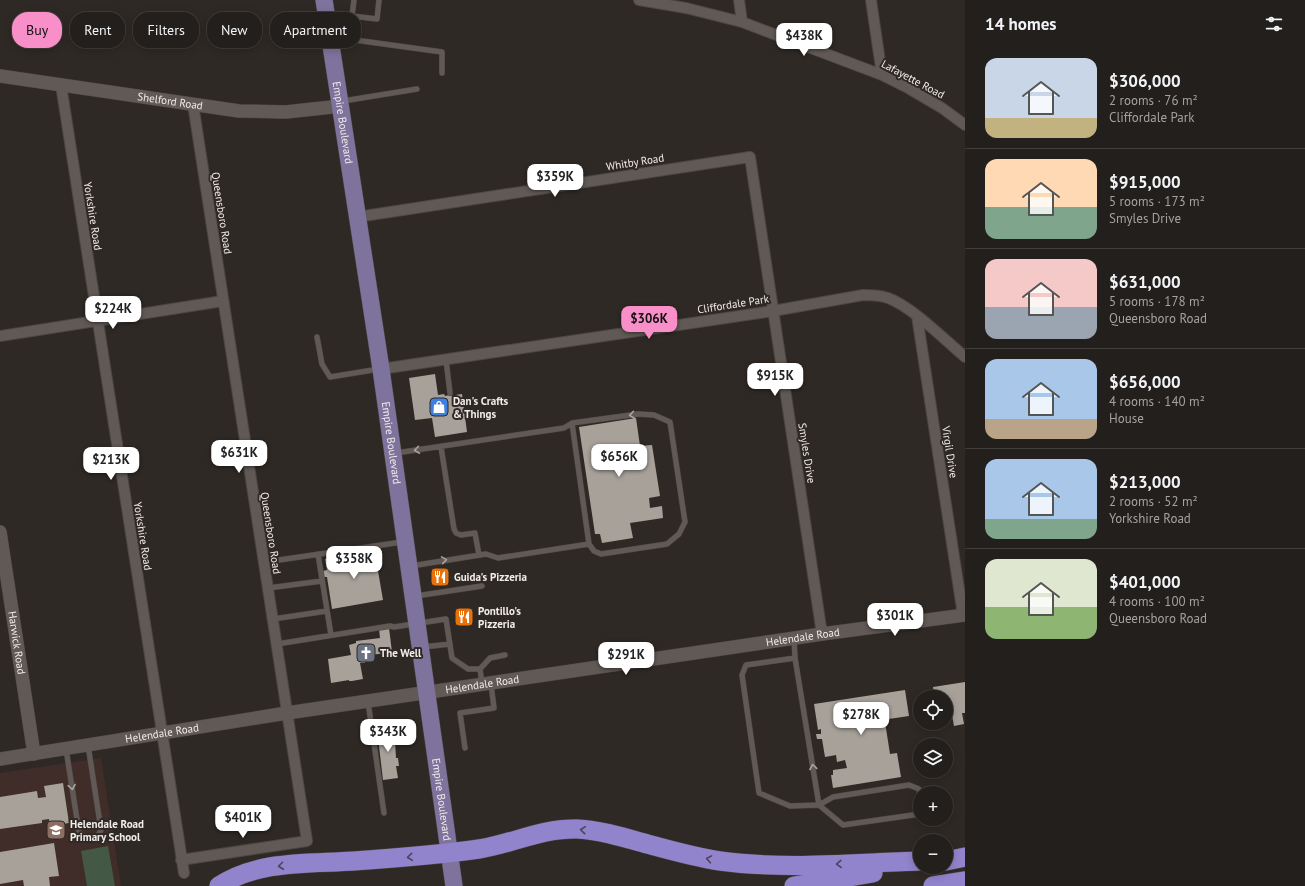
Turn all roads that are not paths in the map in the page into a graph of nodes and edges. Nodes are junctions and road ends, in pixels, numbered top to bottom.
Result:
1 (324, 0) edge
2 (354, 0) edge
3 (379, 0) edge
4 (639, 0) edge
5 (739, 0) edge
6 (871, 0) edge
7 (326, 12) edge
8 (352, 12) edge
9 (361, 17) edge
10 (742, 22) junction
11 (361, 37) edge
12 (332, 48) edge
13 (442, 73) dead end
14 (882, 75) junction
15 (0, 76) edge
16 (61, 85) junction
17 (417, 89) dead end
18 (340, 103) junction
19 (193, 104) junction
20 (965, 125) edge
21 (750, 157) joint
22 (357, 217) junction
23 (223, 301) junction
24 (773, 310) junction
25 (917, 316) junction
26 (98, 321) junction
27 (0, 336) edge
28 (317, 337) dead end
29 (965, 357) edge
30 (446, 360) junction
31 (381, 369) junction
32 (450, 392) dead end
33 (572, 423) junction
34 (441, 447) junction
35 (393, 453) junction
36 (0, 532) edge
37 (405, 542) junction
38 (589, 544) junction
39 (318, 554) junction
40 (479, 555) junction
41 (279, 560) dead end
42 (409, 566) junction
43 (322, 581) junction
44 (482, 586) dead end
45 (268, 588) junction
46 (413, 596) junction
47 (327, 611) junction
48 (964, 615) edge
49 (273, 619) junction
50 (417, 623) junction
51 (822, 634) junction
52 (331, 635) junction
53 (794, 638) junction
54 (277, 644) junction
55 (450, 644) junction
56 (420, 648) junction
57 (505, 655) dead end
58 (795, 658) junction
59 (480, 669) junction
60 (487, 684) junction
61 (427, 693) junction
62 (368, 702) junction
63 (288, 714) junction
64 (162, 733) junction
65 (88, 745) junction
66 (66, 748) junction
67 (465, 748) dead end
68 (34, 754) junction
69 (0, 759) edge
70 (913, 787) edge
71 (819, 805) junction
72 (384, 813) dead end
73 (913, 815) edge
74 (449, 852) junction
75 (181, 860) junction
76 (913, 861) edge
77 (913, 866) edge
78 (184, 873) dead end
79 (965, 881) edge
80 (219, 886) edge
81 (454, 886) edge
82 (794, 886) edge
83 (933, 886) edge

1 - 7 main road, Empire Boulevard
2 - 8 lane
3 - 9 lane
4 - 10 street, Lafayette Road
5 - 10 street
6 - 14 street
10 - 14 street, Lafayette Road
11 - 13 lane
12 - 18 main road, Empire Boulevard
14 - 20 street, Lafayette Road
15 - 16 street, Shelford Road
16 - 19 street, Shelford Road
16 - 26 street, Yorkshire Road
17 - 18 lane
18 - 19 street, Shelford Road
18 - 22 main road, Empire Boulevard
19 - 23 street, Queensboro Road
21 - 22 street, Whitby Road
21 - 24 street, Smyles Drive
22 - 31 main road, Empire Boulevard
23 - 26 street
23 - 45 street, Queensboro Road
24 - 25 street, Cliffordale Park
24 - 30 street, Cliffordale Park
24 - 51 street, Smyles Drive
25 - 29 street, Cliffordale Park
25 - 48 street, Virgil Drive
26 - 27 street
26 - 64 street, Yorkshire Road
28 - 31 lane
30 - 31 street, Cliffordale Park
30 - 32 lane
31 - 35 main road, Empire Boulevard
33 - 34 lane
33 - 38 lane
38 -> 33 lane
34 -> 35 lane
34 - 40 lane
35 - 37 main road, Empire Boulevard
36 - 68 street, Harwick Road
37 - 39 lane
37 - 42 main road, Empire Boulevard
38 - 40 lane
39 - 41 lane
39 - 43 lane
42 -> 40 lane
42 - 46 main road, Empire Boulevard
43 - 45 lane
43 - 47 lane
44 - 46 lane
45 - 49 street, Queensboro Road
46 - 50 main road, Empire Boulevard
47 - 49 lane
47 - 52 lane
48 - 51 street, Helendale Road
49 - 54 street, Queensboro Road
50 - 52 lane
50 - 55 lane
50 - 56 main road, Empire Boulevard
51 - 53 street, Helendale Road
52 - 54 lane
53 - 58 lane
53 - 60 street, Helendale Road
54 - 63 street, Queensboro Road
55 - 56 lane
55 - 59 lane
56 - 61 main road, Empire Boulevard
57 - 59 lane
71 -> 58 lane
58 - 71 lane
59 - 60 lane
60 - 61 street, Helendale Road
60 - 67 lane
61 - 62 street, Helendale Road
61 - 74 main road, Empire Boulevard
62 - 63 street, Helendale Road
62 - 72 lane
63 - 64 street, Helendale Road
63 - 75 street, Queensboro Road
64 - 65 street, Helendale Road
64 - 75 street, Yorkshire Road
65 - 66 street, Helendale Road
66 -> 65 lane
66 - 68 street, Helendale Road
68 - 69 street, Helendale Road
70 - 71 lane
71 - 73 lane
76 -> 74 highway
74 -> 80 highway
74 - 81 main road, Empire Boulevard
75 - 78 street, Yorkshire Road
77 - 82 highway
79 - 83 highway

